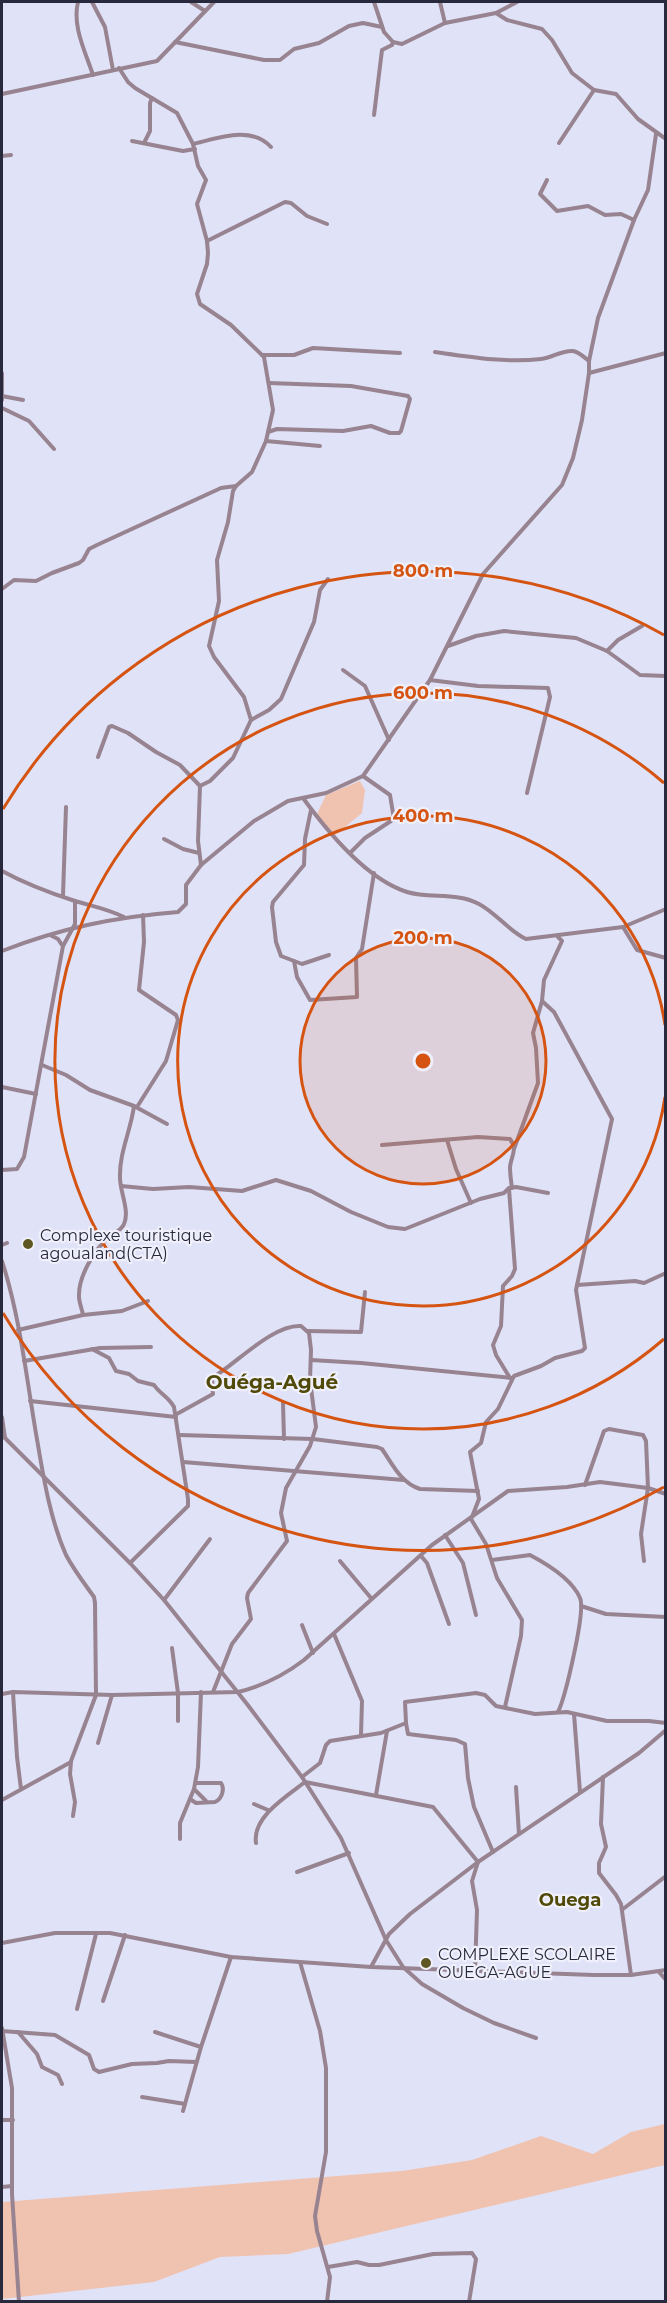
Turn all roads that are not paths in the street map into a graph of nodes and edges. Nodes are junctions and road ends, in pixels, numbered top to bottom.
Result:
1 (78, 2) edge
2 (92, 2) edge
3 (191, 2) edge
4 (214, 2) edge
5 (374, 2) edge
6 (440, 2) edge
7 (517, 2) edge
8 (205, 10) junction
9 (496, 13) junction
10 (445, 23) junction
11 (382, 27) junction
12 (174, 42) junction
13 (393, 42) junction
14 (119, 68) junction
15 (113, 70) junction
16 (93, 75) junction
17 (594, 90) junction
18 (2, 94) edge
19 (152, 98) junction
20 (374, 115) dead end
21 (656, 134) junction
22 (666, 139) edge
23 (132, 141) dead end
24 (144, 143) junction
25 (559, 143) dead end
26 (194, 146) junction
27 (271, 147) dead end
28 (10, 155) dead end
29 (2, 156) edge
30 (547, 180) dead end
31 (634, 220) junction
32 (327, 224) dead end
33 (207, 242) junction
34 (435, 352) dead end
35 (400, 353) dead end
36 (666, 353) edge
37 (262, 354) junction
38 (589, 361) junction
39 (2, 373) edge
40 (589, 373) junction
41 (269, 383) junction
42 (2, 396) edge
43 (2, 400) edge
44 (23, 400) dead end
45 (2, 408) edge
46 (268, 432) junction
47 (266, 441) junction
48 (320, 446) dead end
49 (54, 449) dead end
50 (236, 486) junction
51 (328, 579) dead end
52 (2, 589) edge
53 (642, 626) dead end
54 (448, 646) junction
55 (607, 651) junction
56 (342, 670) dead end
57 (666, 676) edge
58 (430, 680) junction
59 (251, 720) junction
60 (390, 740) junction
61 (98, 757) dead end
62 (363, 776) junction
63 (200, 786) junction
64 (527, 793) dead end
65 (302, 797) junction
66 (66, 807) dead end
67 (311, 810) junction
68 (164, 839) dead end
69 (199, 853) junction
70 (350, 853) junction
71 (201, 866) junction
72 (2, 870) edge
73 (374, 873) junction
74 (63, 896) junction
75 (75, 901) junction
76 (666, 909) edge
77 (143, 915) junction
78 (124, 917) junction
79 (623, 927) junction
80 (73, 928) junction
81 (49, 934) junction
82 (555, 937) junction
83 (63, 946) junction
84 (2, 951) edge
85 (329, 955) dead end
86 (666, 958) edge
87 (294, 961) junction
88 (542, 1001) junction
89 (42, 1065) junction
90 (2, 1087) edge
91 (36, 1094) junction
92 (136, 1107) junction
93 (167, 1124) dead end
94 (447, 1140) junction
95 (381, 1145) dead end
96 (514, 1149) junction
97 (2, 1170) edge
98 (121, 1186) junction
99 (510, 1188) junction
100 (548, 1193) dead end
101 (471, 1203) junction
102 (8, 1244) dead end
103 (2, 1245) edge
104 (2, 1261) edge
105 (666, 1273) edge
106 (577, 1285) junction
107 (365, 1292) dead end
108 (148, 1301) dead end
109 (83, 1315) junction
110 (18, 1330) junction
111 (307, 1331) junction
112 (151, 1347) dead end
113 (92, 1349) junction
114 (311, 1360) junction
115 (24, 1361) junction
116 (511, 1378) junction
117 (30, 1401) junction
118 (283, 1403) dead end
119 (176, 1416) junction
120 (2, 1417) edge
121 (179, 1436) junction
122 (3, 1437) edge
123 (284, 1439) junction
124 (313, 1439) junction
125 (183, 1462) junction
126 (296, 1470) junction
127 (43, 1477) junction
128 (404, 1480) junction
129 (585, 1485) junction
130 (648, 1488) junction
131 (478, 1491) junction
132 (666, 1494) edge
133 (471, 1519) junction
134 (445, 1535) junction
135 (210, 1539) dead end
136 (421, 1556) junction
137 (492, 1560) junction
138 (340, 1561) dead end
139 (644, 1561) dead end
140 (130, 1563) junction
141 (371, 1598) junction
142 (164, 1600) junction
143 (581, 1606) junction
144 (476, 1615) dead end
145 (666, 1617) edge
146 (302, 1624) dead end
147 (449, 1624) dead end
148 (334, 1634) junction
149 (172, 1648) dead end
150 (313, 1653) junction
151 (221, 1671) junction
152 (13, 1692) junction
153 (201, 1692) junction
154 (213, 1692) junction
155 (237, 1692) junction
156 (178, 1693) junction
157 (2, 1694) edge
158 (96, 1695) junction
159 (112, 1695) junction
160 (505, 1707) junction
161 (558, 1712) junction
162 (574, 1714) junction
163 (178, 1721) dead end
164 (405, 1723) junction
165 (666, 1723) edge
166 (666, 1730) edge
167 (387, 1731) junction
168 (361, 1735) junction
169 (98, 1743) dead end
170 (71, 1761) junction
171 (302, 1777) junction
172 (603, 1777) junction
173 (305, 1782) junction
174 (195, 1783) junction
175 (516, 1787) dead end
176 (21, 1789) junction
177 (194, 1789) junction
178 (580, 1792) junction
179 (376, 1796) junction
180 (3, 1797) edge
181 (190, 1799) junction
182 (206, 1801) junction
183 (254, 1804) dead end
184 (269, 1810) junction
185 (73, 1816) dead end
186 (519, 1834) junction
187 (180, 1839) dead end
188 (256, 1843) dead end
189 (493, 1852) junction
190 (349, 1853) junction
191 (478, 1863) junction
192 (297, 1872) dead end
193 (666, 1876) edge
194 (622, 1909) junction
195 (96, 1934) junction
196 (125, 1935) junction
197 (386, 1940) junction
198 (2, 1943) edge
199 (231, 1957) junction
200 (300, 1962) junction
201 (371, 1967) junction
202 (403, 1967) junction
203 (666, 1970) edge
204 (475, 1971) junction
205 (659, 1972) junction
206 (631, 1975) junction
207 (666, 1980) edge
208 (103, 2001) dead end
209 (77, 2009) dead end
210 (2, 2030) edge
211 (18, 2031) junction
212 (155, 2032) dead end
213 (536, 2038) dead end
214 (201, 2047) junction
215 (196, 2062) junction
216 (62, 2084) dead end
217 (142, 2097) dead end
218 (185, 2104) junction
219 (183, 2111) dead end
220 (2, 2120) edge
221 (13, 2120) junction
222 (12, 2186) junction
223 (2, 2187) edge
224 (328, 2267) junction
225 (19, 2301) edge
226 (327, 2301) edge
227 (469, 2301) edge

1 - 16 street
2 - 15 street
3 - 8 street
4 - 8 street
5 - 11 street
6 - 10 street
7 - 9 street
8 - 12 street
9 - 10 street
9 - 17 street
10 - 13 street
11 - 12 street
11 - 13 street
12 - 14 street
13 - 20 street
14 - 15 street
14 - 19 street
15 - 16 street
16 - 18 street
17 - 21 street
17 - 25 street
19 - 24 street
19 - 26 street
21 - 22 street
21 - 31 street
23 - 24 street
24 - 26 street
26 - 27 street
26 - 33 street
28 - 29 street
30 - 31 street
31 - 38 street
32 - 33 street
33 - 37 street
34 - 38 street
35 - 37 street
36 - 40 street
37 - 41 street
38 - 40 street
39 - 42 street
40 - 54 street
41 - 46 street
41 - 46 street
42 - 43 street
42 - 44 street
45 - 49 street
46 - 47 street
47 - 48 street
47 - 50 street
50 - 52 street
50 - 59 street
51 - 59 street
53 - 55 street
54 - 55 street
54 - 58 street
55 - 57 street
56 - 60 street
58 - 60 street
58 - 64 street
59 - 63 street
60 - 62 street
61 - 63 street
62 - 65 street
62 - 70 street
63 - 69 street
65 - 67 street
65 - 71 street
66 - 74 street
67 - 70 street
67 - 87 street
68 - 69 street
69 - 71 street
70 - 73 street
71 - 77 street
72 - 74 street
73 - 82 street
73 - 87 street
74 - 75 street
75 - 78 street
75 - 80 street
76 - 79 street
77 - 78 street
77 - 92 street
78 - 80 street
79 - 82 street
79 - 86 street
80 - 81 street
80 - 83 street
81 - 83 street
81 - 84 street
82 - 88 street
83 - 89 street
85 - 87 street
88 - 96 street
88 - 106 street
89 - 91 street
89 - 92 street
90 - 91 street
91 - 97 street
92 - 93 street
92 - 98 street
94 - 95 street
94 - 96 street
94 - 101 street
96 - 99 street
98 - 101 street
98 - 109 street
99 - 100 street
99 - 101 street
99 - 116 street
102 - 103 street
104 - 110 street
105 - 106 street
106 - 116 street
107 - 111 street
108 - 109 street
109 - 110 street
110 - 115 street
111 - 114 street
111 - 119 street
112 - 113 street
113 - 115 street
113 - 119 street
114 - 116 street
114 - 124 street
115 - 117 street
116 - 131 street
117 - 119 street
117 - 127 street
118 - 123 street
119 - 121 street
120 - 122 street
121 - 123 street
121 - 125 street
122 - 127 street
123 - 124 street
124 - 126 street
124 - 128 street
125 - 126 street
125 - 140 street
126 - 128 street
126 - 151 street
127 - 140 street
127 - 158 street
128 - 131 street
129 - 130 street
129 - 130 street
129 - 133 street
130 - 132 street
130 - 139 street
131 - 133 street
133 - 134 street
133 - 137 street
134 - 136 street
134 - 144 street
135 - 142 street
136 - 141 street
136 - 147 street
137 - 143 street
137 - 160 street
138 - 141 street
140 - 142 street
141 - 148 street
142 - 151 street
143 - 145 street
143 - 161 street
146 - 150 street
148 - 150 street
148 - 168 street
149 - 156 street
150 - 155 street
151 - 154 street
151 - 155 street
152 - 157 street
152 - 158 street
152 - 176 street
153 - 154 street
153 - 156 street
153 - 174 street
154 - 155 street
155 - 171 street
156 - 159 street
156 - 163 street
158 - 159 street
158 - 170 street
159 - 169 street
160 - 161 street
160 - 164 street
161 - 162 street
162 - 165 street
162 - 178 street
164 - 167 street
164 - 189 street
166 - 172 street
167 - 168 street
167 - 179 street
168 - 171 street
170 - 176 street
170 - 185 street
171 - 173 street
172 - 178 street
172 - 194 street
173 - 179 street
173 - 184 street
173 - 190 street
174 - 177 street
174 - 182 street
175 - 186 street
176 - 180 street
177 - 181 street
177 - 182 street
178 - 186 street
179 - 191 street
181 - 182 street
181 - 187 street
183 - 184 street
184 - 188 street
186 - 189 street
189 - 191 street
190 - 192 street
190 - 197 street
191 - 197 street
191 - 204 street
193 - 194 street
194 - 206 street
195 - 196 street
195 - 198 street
195 - 209 street
196 - 199 street
196 - 208 street
197 - 201 street
197 - 202 street
199 - 200 street
199 - 214 street
200 - 201 street
200 - 224 street
201 - 202 street
202 - 204 street
202 - 213 street
203 - 205 street
204 - 206 street
205 - 206 street
205 - 207 street
210 - 211 street
210 - 221 street
211 - 215 street
211 - 216 street
212 - 214 street
214 - 215 street
215 - 218 street
217 - 218 street
218 - 219 street
220 - 221 street
221 - 222 street
222 - 223 street
222 - 225 street
224 - 226 street
224 - 227 street

